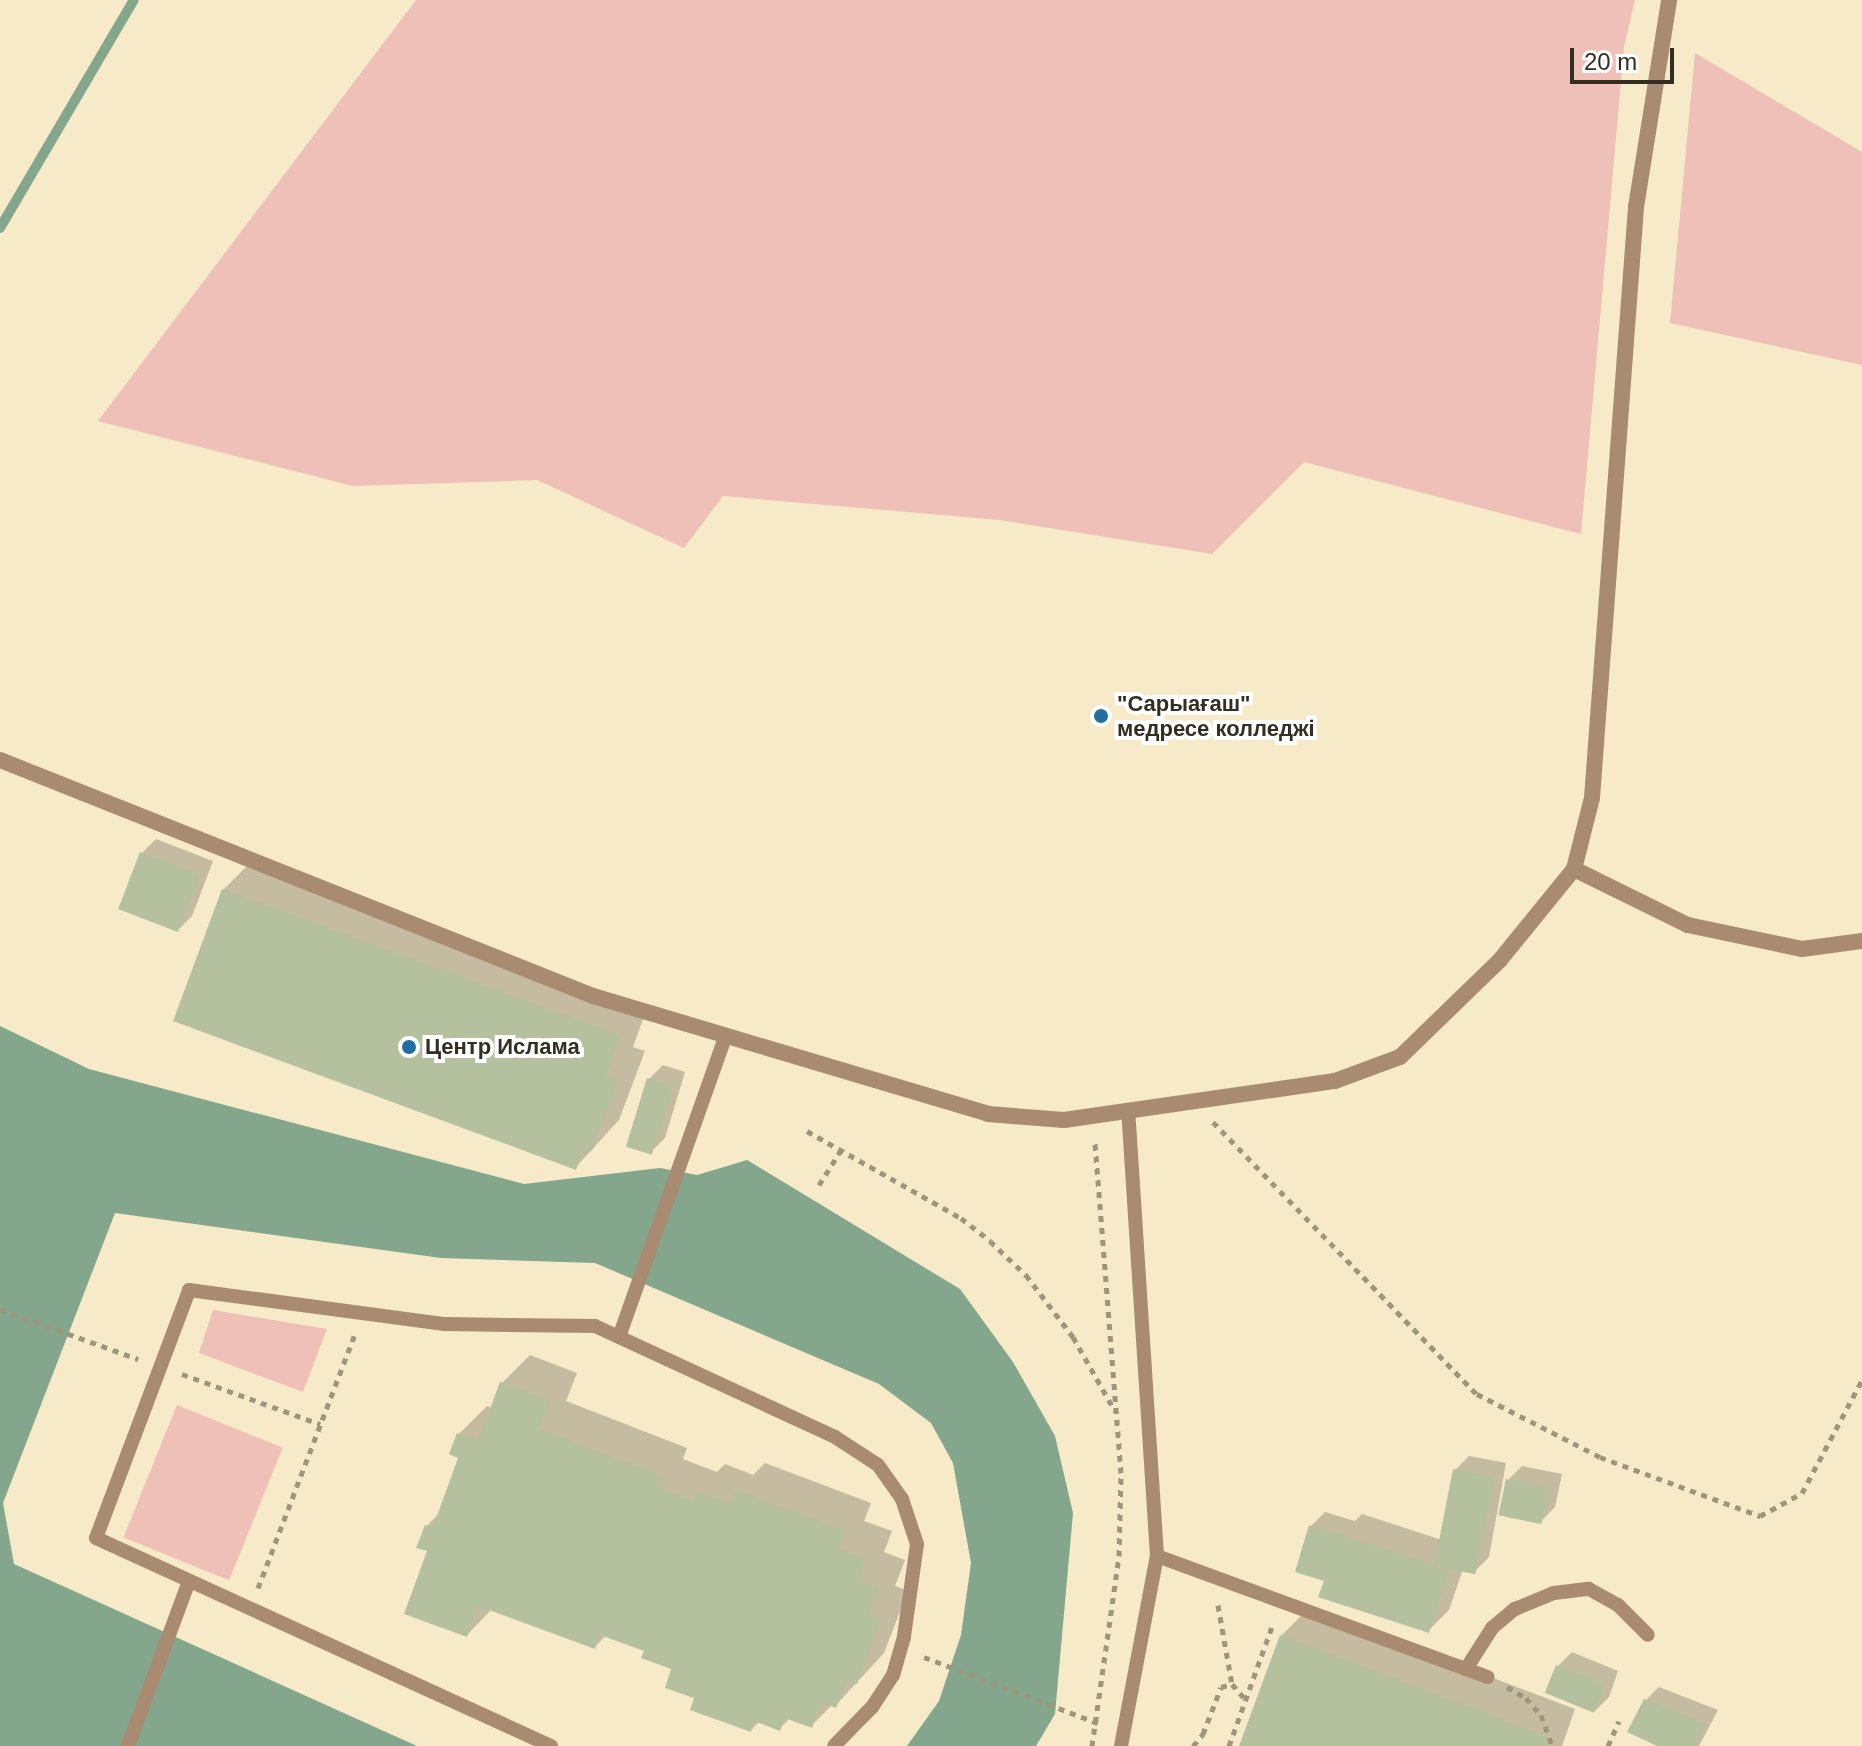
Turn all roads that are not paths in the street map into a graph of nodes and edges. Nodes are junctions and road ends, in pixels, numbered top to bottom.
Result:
1 (1669, 0) edge
2 (0, 760) edge
3 (1574, 869) junction
4 (1862, 941) edge
5 (726, 1035) junction
6 (1128, 1111) junction
7 (619, 1337) junction
8 (1157, 1556) junction
9 (189, 1581) junction
10 (1648, 1635) dead end
11 (1466, 1669) junction
12 (1488, 1677) road end
13 (128, 1746) edge
14 (551, 1746) edge
15 (834, 1746) edge
16 (1121, 1746) edge

1 - 3 street
2 - 5 street
3 - 4 street
3 - 6 street
5 - 6 street
5 - 7 lane
6 - 8 lane
7 - 9 lane
7 - 15 lane
8 - 11 lane
8 - 16 lane
9 - 13 lane
9 - 14 lane
10 - 11 lane
11 - 12 lane

